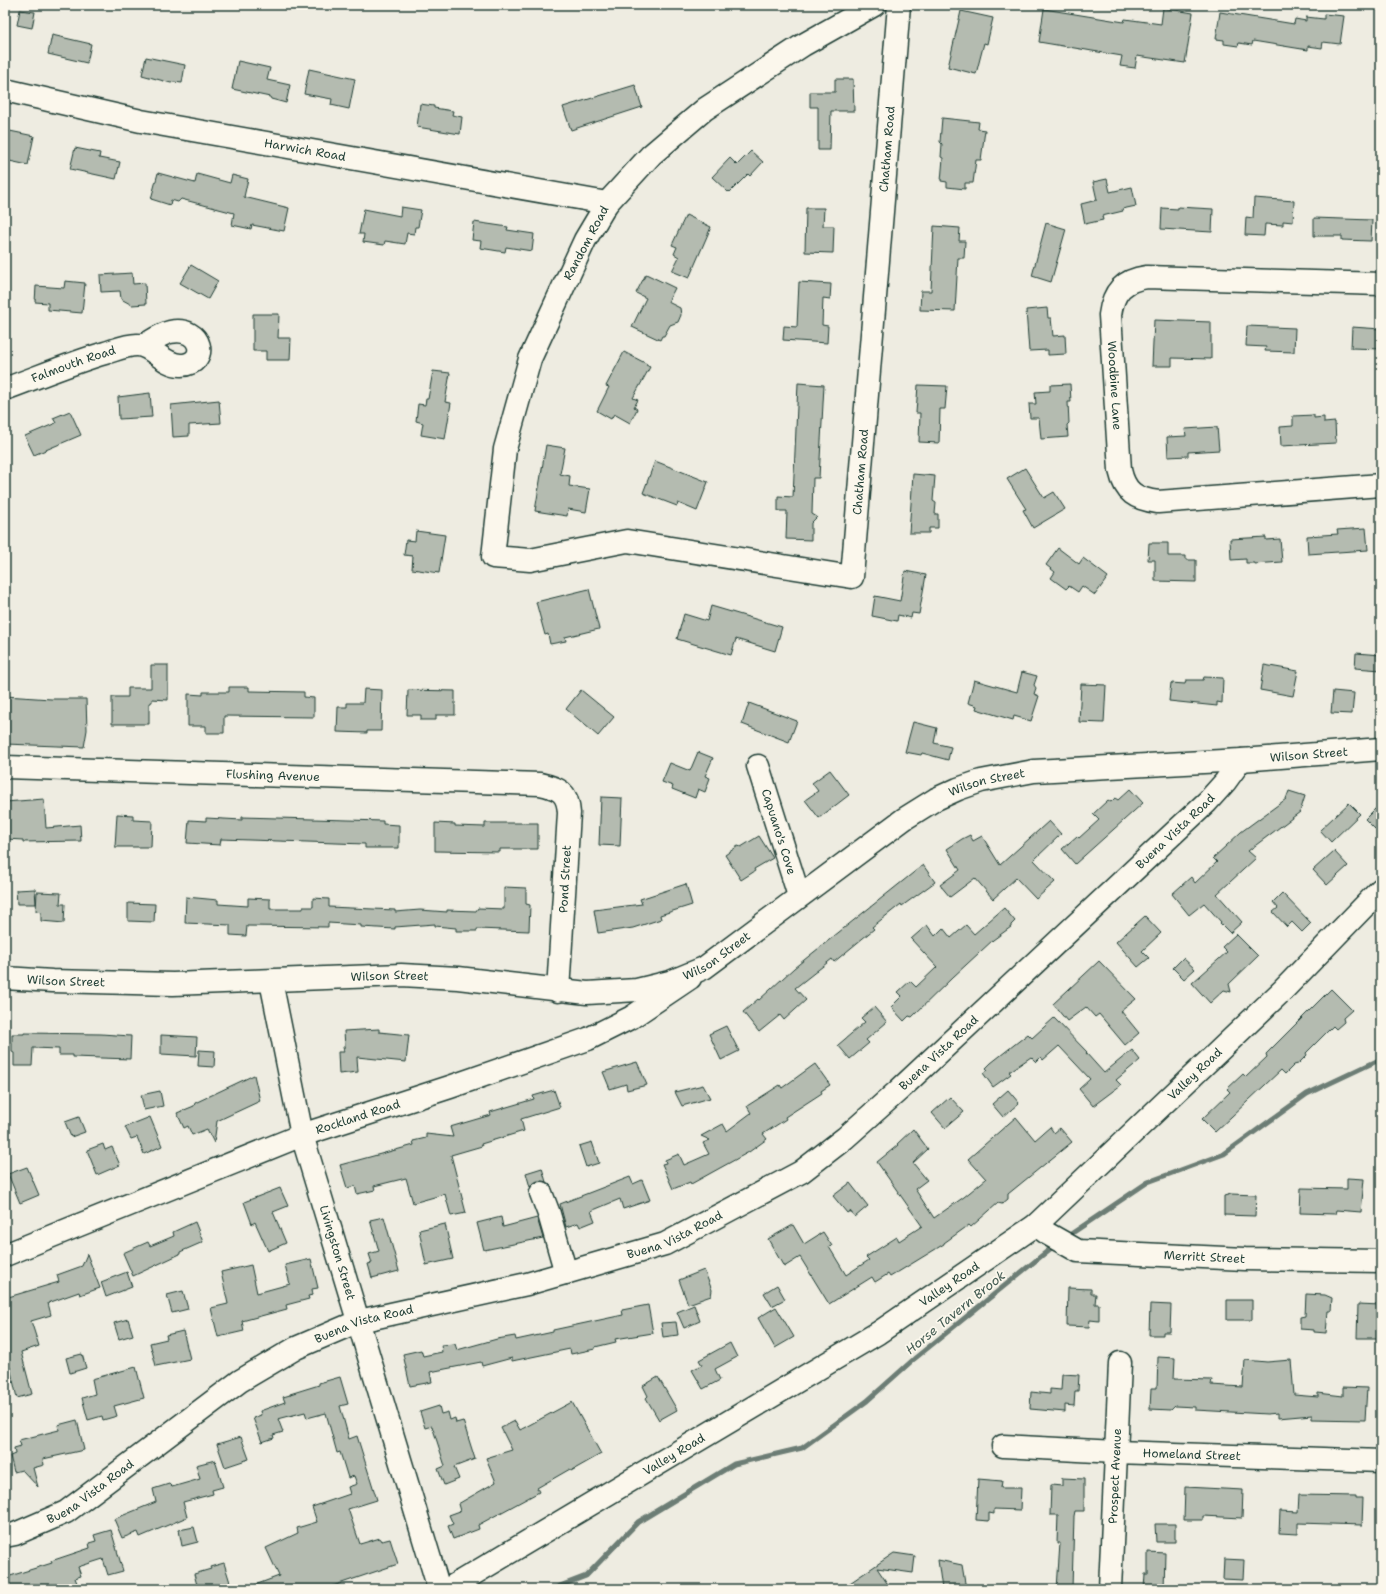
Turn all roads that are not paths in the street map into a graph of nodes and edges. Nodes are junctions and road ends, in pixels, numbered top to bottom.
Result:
1 (874, 5) edge
2 (899, 5) edge
3 (5, 90) edge
4 (607, 203) junction
5 (1381, 284) edge
6 (143, 346) dead end
7 (5, 389) edge
8 (1381, 485) edge
9 (493, 557) joint
10 (1381, 749) edge
11 (1241, 760) junction
12 (5, 766) edge
13 (758, 766) dead end
14 (540, 784) joint
15 (1381, 889) edge
16 (799, 896) junction
17 (704, 968) junction
18 (5, 978) edge
19 (271, 981) junction
20 (558, 991) junction
21 (302, 1135) junction
22 (541, 1193) dead end
23 (1042, 1230) junction
24 (5, 1255) edge
25 (1381, 1261) edge
26 (566, 1273) junction
27 (359, 1321) junction
28 (1120, 1364) dead end
29 (1003, 1446) dead end
30 (1116, 1452) junction
31 (1381, 1461) edge
32 (5, 1536) edge
33 (439, 1589) edge
34 (448, 1589) edge
35 (1110, 1589) edge

1 - 4 street, Random Road
2 - 9 street, Chatham Road
3 - 4 street, Harwich Road
4 - 9 street, Random Road
5 - 8 street, Woodbine Lane
6 - 7 street, Falmouth Road
10 - 11 street, Wilson Street
11 - 16 street, Wilson Street
11 - 26 street, Buena Vista Road
12 - 14 street, Flushing Avenue
13 - 16 street, Capuano's Cove
14 - 20 street, Pond Street
15 - 23 street, Valley Road
16 - 17 street, Wilson Street
17 - 20 street, Wilson Street
17 - 21 street, Rockland Road
18 - 19 street, Wilson Street
19 - 20 street, Wilson Street
19 - 21 street, Livingston Street
21 - 24 street, Rockland Road
21 - 27 street, Livingston Street
22 - 26 street
23 - 25 street, Merritt Street
23 - 34 street, Valley Road
26 - 27 street, Buena Vista Road
27 - 32 street, Buena Vista Road
27 - 33 street, Livingston Street
28 - 30 street, Prospect Avenue
29 - 30 street, Homeland Street
30 - 31 street, Homeland Street
30 - 35 street, Prospect Avenue

